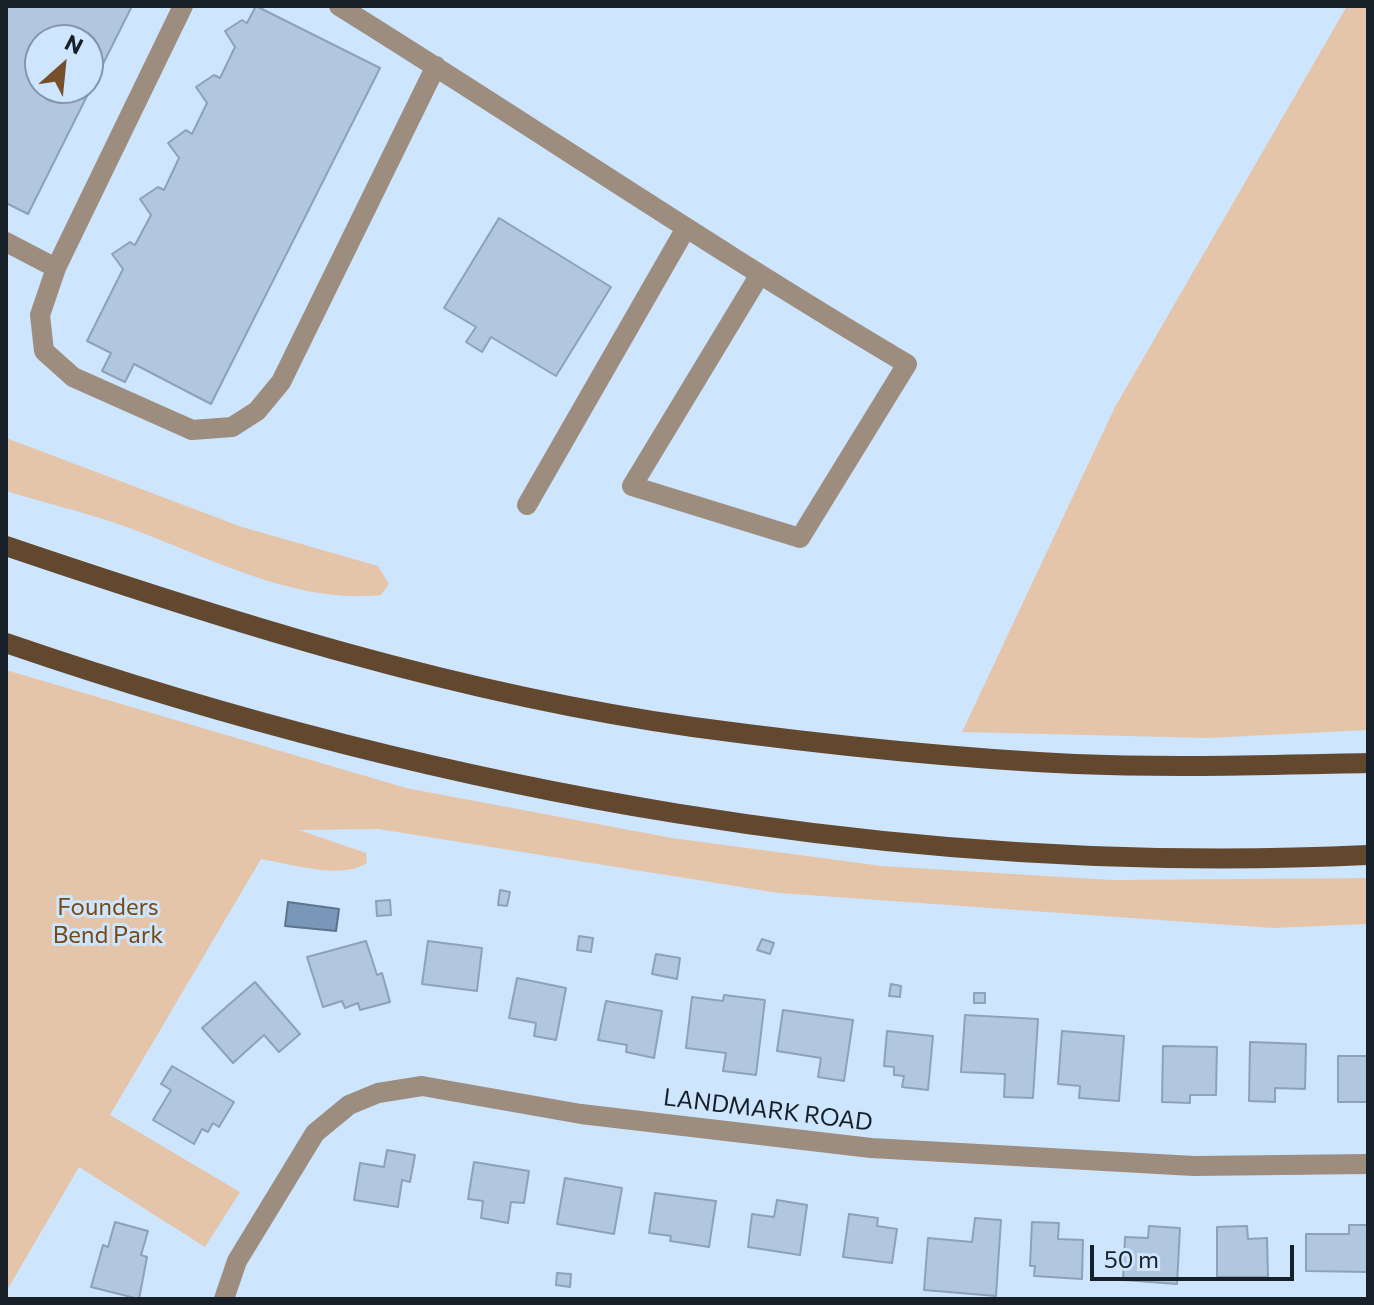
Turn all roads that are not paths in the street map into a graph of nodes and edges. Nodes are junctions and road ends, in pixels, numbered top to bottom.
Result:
1 (183, 6) edge
2 (339, 6) edge
3 (436, 66) junction
4 (686, 228) junction
5 (6, 242) edge
6 (56, 268) junction
7 (759, 276) junction
8 (527, 505) dead end
9 (6, 546) edge
10 (6, 643) edge
11 (1368, 763) edge
12 (1368, 855) edge
13 (1368, 1164) edge
14 (224, 1299) edge

1 - 6 street
2 - 3 street
3 - 4 street
3 - 6 street
4 - 7 street
4 - 8 street
5 - 6 street
7 - 7 street
9 - 11 main road
10 - 12 main road
13 - 14 street, LANDMARK ROAD

